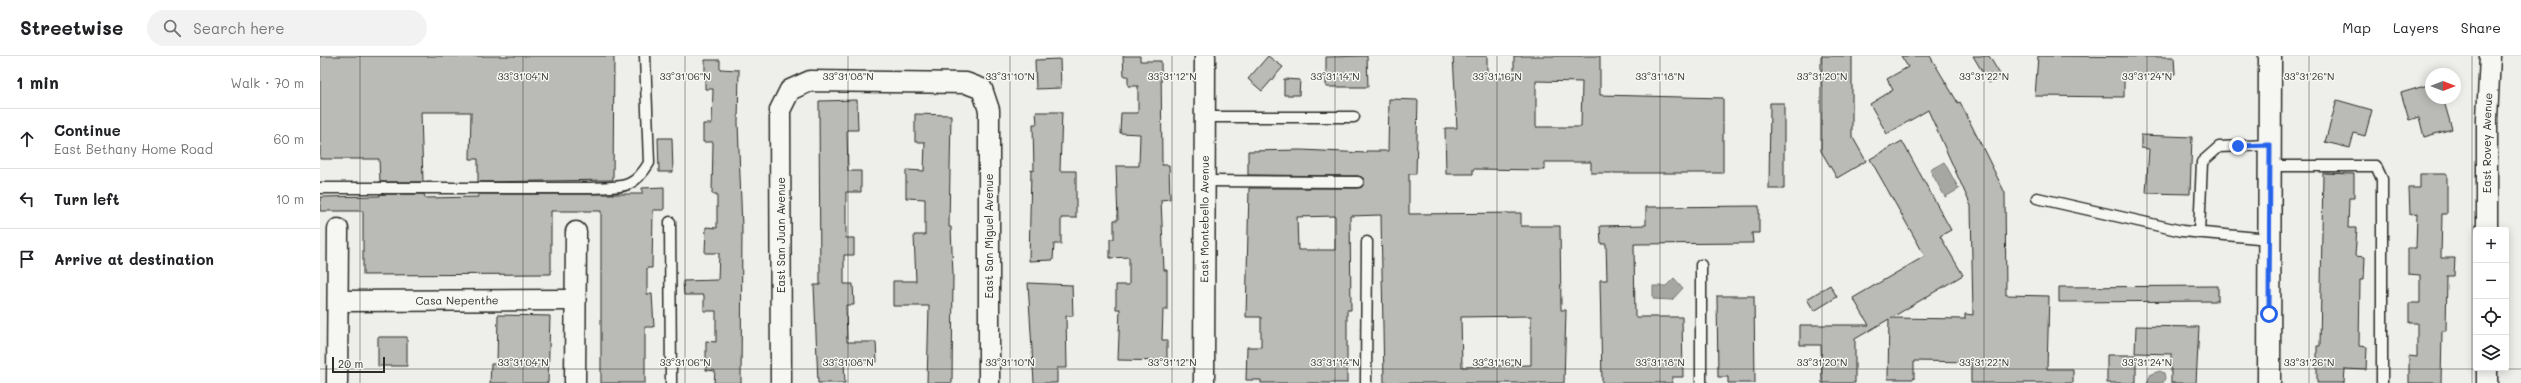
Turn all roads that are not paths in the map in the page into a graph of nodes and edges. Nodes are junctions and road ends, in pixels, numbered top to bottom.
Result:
1 (645, 56) edge
2 (1205, 56) edge
3 (2270, 56) edge
4 (2490, 56) edge
5 (982, 89) joint
6 (1204, 117) junction
7 (1354, 117) dead end
8 (2270, 155) junction
9 (1204, 181) junction
10 (1358, 182) dead end
11 (320, 188) edge
12 (2037, 198) dead end
13 (670, 222) dead end
14 (2487, 227) edge
15 (338, 229) dead end
16 (576, 232) dead end
17 (2199, 233) junction
18 (2269, 239) junction
19 (1367, 242) dead end
20 (1701, 266) dead end
21 (338, 300) junction
22 (575, 300) junction
23 (2487, 371) edge
24 (337, 383) edge
25 (575, 383) edge
26 (671, 383) edge
27 (782, 383) edge
28 (989, 383) edge
29 (1204, 383) edge
30 (1366, 383) edge
31 (1701, 383) edge
32 (2269, 383) edge
33 (2382, 383) edge
34 (2486, 383) edge

1 - 11 lane
2 - 6 street, East Montebello Avenue
3 - 8 main road
4 - 14 street, East Rovey Avenue
5 - 27 street, East San Juan Avenue
5 - 28 street, East San Miguel Avenue
6 - 7 lane
6 - 9 street, East Montebello Avenue
8 - 17 lane
8 - 18 main road
8 - 33 lane
9 - 10 lane
9 - 29 street, East Montebello Avenue
12 - 17 lane
13 - 26 lane
15 - 21 street
16 - 22 street
17 - 18 lane
18 - 32 main road
19 - 30 lane
20 - 31 lane
21 - 22 street, Casa Nepenthe
21 - 24 street
22 - 25 street
23 - 34 street

